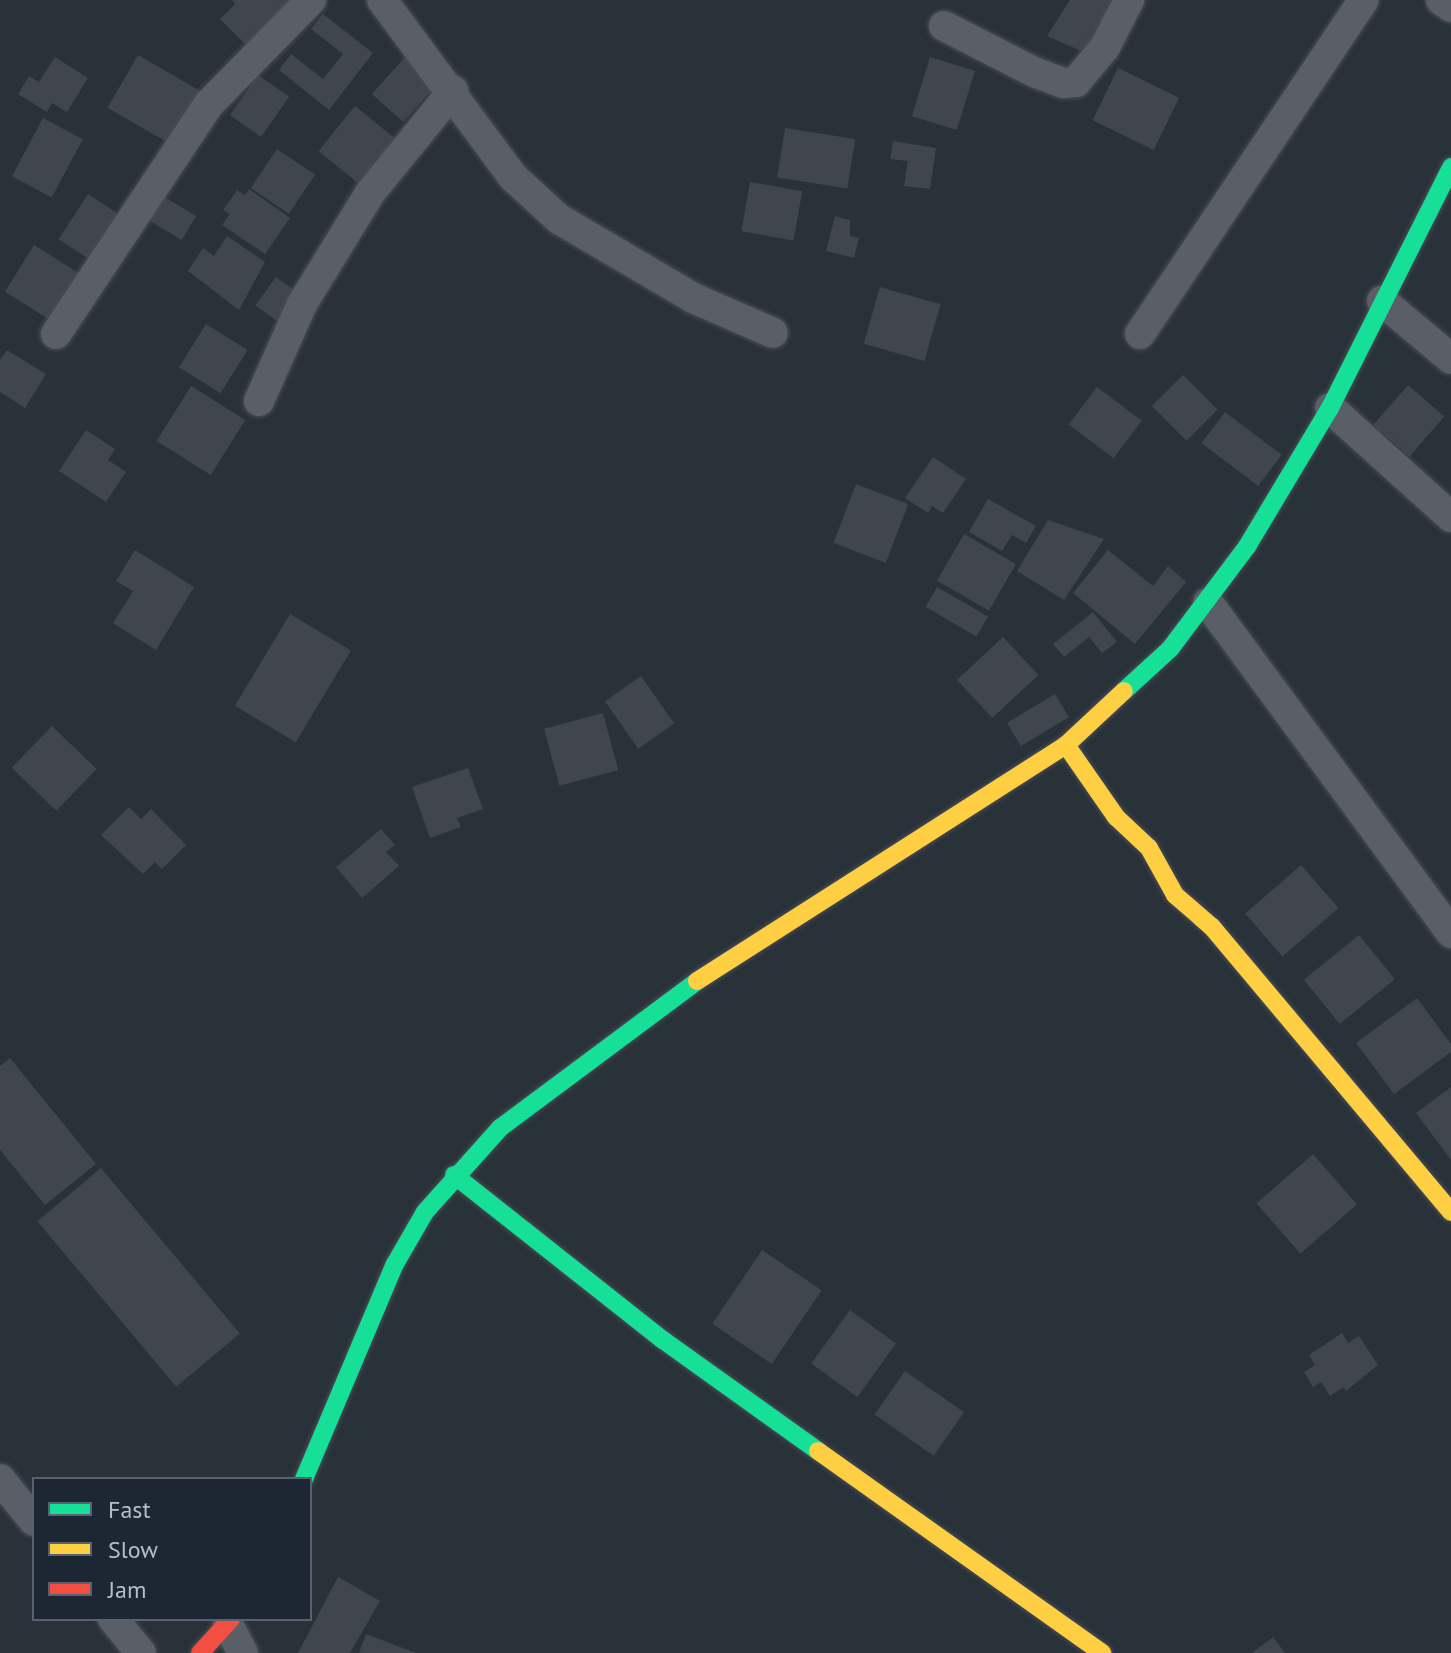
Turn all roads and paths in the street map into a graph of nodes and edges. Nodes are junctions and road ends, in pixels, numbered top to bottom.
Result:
1 (311, 0) edge
2 (382, 0) edge
3 (1129, 0) edge
4 (1364, 0) edge
5 (1441, 0) edge
6 (1451, 7) edge
7 (944, 26) dead end
8 (453, 91) junction
9 (1451, 167) edge
10 (1382, 301) junction
11 (773, 333) dead end
12 (56, 334) dead end
13 (1140, 334) dead end
14 (1451, 359) edge
15 (259, 401) dead end
16 (1330, 408) junction
17 (1451, 517) edge
18 (1208, 603) junction
19 (1066, 745) junction
20 (1451, 933) edge
21 (454, 1175) junction
22 (1451, 1212) edge
23 (305, 1477) edge
24 (0, 1479) edge
25 (32, 1519) edge
26 (115, 1621) edge
27 (229, 1622) edge
28 (141, 1653) edge
29 (200, 1653) edge
30 (243, 1653) edge
31 (1102, 1653) edge

1 - 12 street
2 - 8 street
3 - 7 street
4 - 13 street
5 - 6 street
8 - 11 street
8 - 15 street
9 - 10 street
10 - 14 street
10 - 16 street
16 - 17 street
16 - 18 street
18 - 19 street
18 - 20 street
19 - 21 street
19 - 22 street
21 - 23 street
21 - 31 street
24 - 25 street
26 - 28 street
27 - 29 street
27 - 30 street

